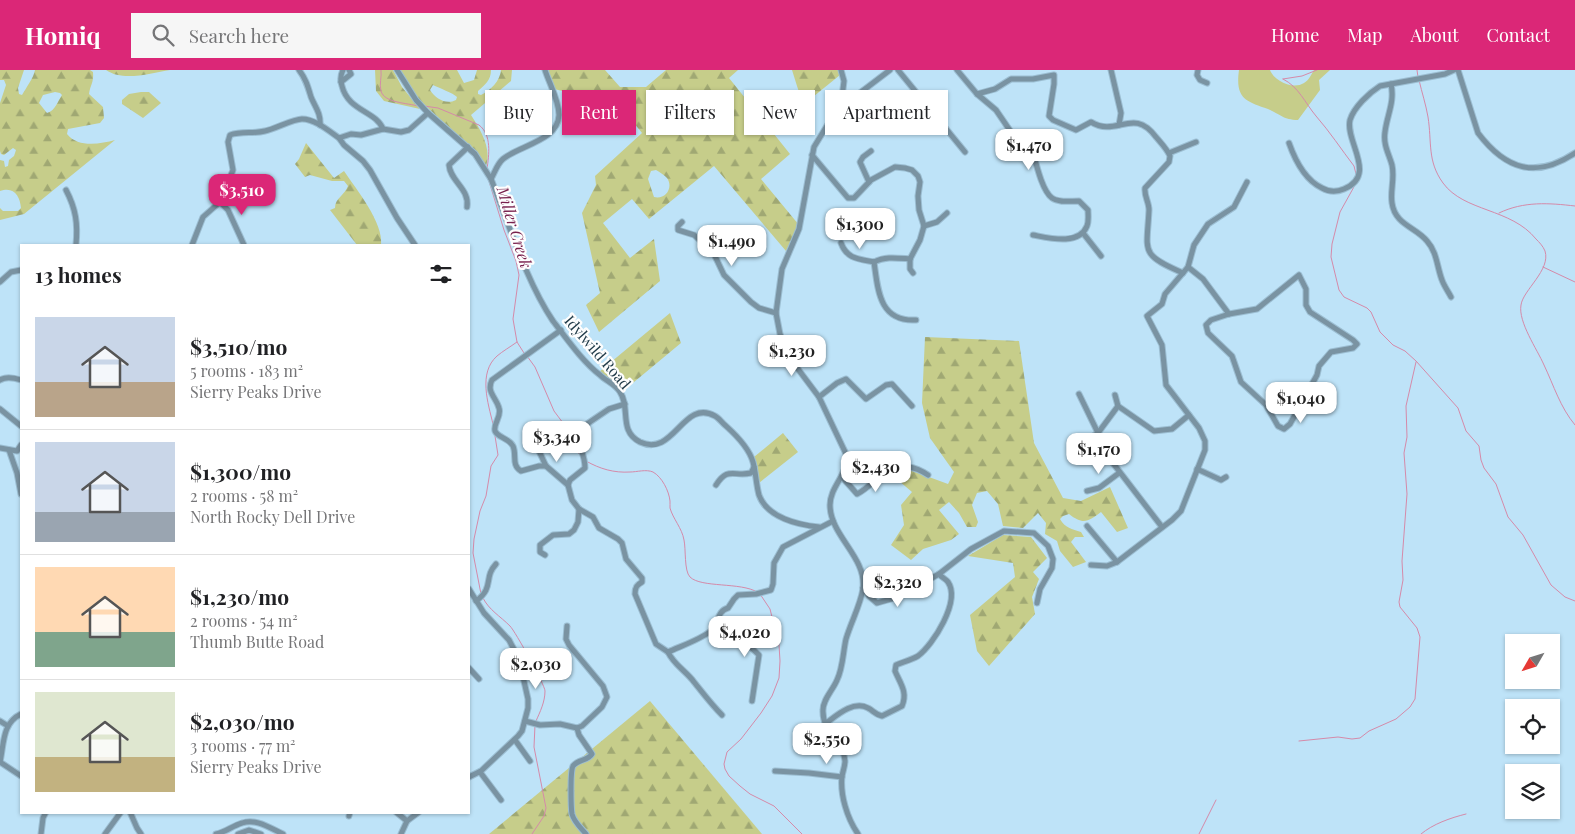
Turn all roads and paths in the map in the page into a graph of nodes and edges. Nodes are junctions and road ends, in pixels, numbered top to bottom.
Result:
1 (299, 70) edge
2 (343, 70) edge
3 (349, 70) edge
4 (397, 70) edge
5 (545, 70) edge
6 (841, 70) edge
7 (890, 70) edge
8 (898, 70) edge
9 (957, 70) edge
10 (1111, 70) edge
11 (1198, 70) edge
12 (1454, 70) edge
13 (1458, 70) edge
14 (1052, 73) edge
15 (341, 82) junction
16 (1207, 83) dead end
17 (1391, 84) junction
18 (842, 90) edge
19 (864, 90) edge
20 (977, 94) junction
21 (428, 113) junction
22 (320, 125) junction
23 (1119, 126) junction
24 (825, 127) edge
25 (383, 130) junction
26 (339, 138) junction
27 (1196, 142) dead end
28 (1289, 143) dead end
29 (468, 147) junction
30 (871, 151) dead end
31 (965, 152) dead end
32 (1169, 153) junction
33 (1575, 153) edge
34 (812, 155) junction
35 (491, 179) junction
36 (869, 182) junction
37 (1247, 182) dead end
38 (66, 190) dead end
39 (223, 194) dead end
40 (467, 207) dead end
41 (947, 213) dead end
42 (682, 222) dead end
43 (924, 226) junction
44 (1083, 233) junction
45 (1033, 234) dead end
46 (841, 243) dead end
47 (76, 244) edge
48 (192, 244) edge
49 (244, 244) edge
50 (415, 244) edge
51 (1101, 256) dead end
52 (910, 259) junction
53 (874, 262) junction
54 (1188, 267) junction
55 (20, 270) edge
56 (913, 273) dead end
57 (1182, 273) junction
58 (1, 278) edge
59 (1450, 297) dead end
60 (776, 313) junction
61 (1229, 314) junction
62 (916, 320) dead end
63 (561, 330) junction
64 (0, 380) edge
65 (20, 380) edge
66 (1079, 394) dead end
67 (1114, 395) dead end
68 (819, 397) junction
69 (625, 404) junction
70 (912, 406) dead end
71 (1118, 406) junction
72 (0, 408) edge
73 (1189, 416) junction
74 (20, 425) edge
75 (1098, 433) junction
76 (20, 446) edge
77 (1078, 447) dead end
78 (0, 448) edge
79 (538, 449) dead end
80 (9, 450) junction
81 (546, 466) junction
82 (754, 466) junction
83 (1197, 468) junction
84 (1119, 473) junction
85 (928, 475) dead end
86 (842, 477) junction
87 (1226, 477) dead end
88 (568, 485) junction
89 (716, 485) dead end
90 (20, 489) edge
91 (1087, 491) dead end
92 (580, 509) junction
93 (833, 521) junction
94 (1087, 526) dead end
95 (1162, 527) junction
96 (820, 528) junction
97 (545, 555) dead end
98 (1117, 562) junction
99 (496, 564) dead end
100 (1091, 565) dead end
101 (939, 574) junction
102 (863, 588) junction
103 (470, 591) edge
104 (476, 601) junction
105 (1037, 603) dead end
106 (717, 621) junction
107 (567, 626) dead end
108 (668, 652) junction
109 (470, 669) edge
110 (479, 679) dead end
111 (752, 700) dead end
112 (722, 714) dead end
113 (20, 715) edge
114 (0, 721) edge
115 (525, 721) junction
116 (825, 724) junction
117 (8, 726) junction
118 (577, 728) junction
119 (515, 740) junction
120 (530, 761) dead end
121 (0, 762) edge
122 (775, 771) dead end
123 (480, 772) junction
124 (20, 775) edge
125 (470, 777) edge
126 (842, 777) junction
127 (501, 800) dead end
128 (45, 814) edge
129 (120, 814) edge
130 (131, 814) edge
131 (398, 814) edge
132 (416, 814) edge
133 (407, 822) junction
134 (41, 834) edge
135 (105, 834) edge
136 (141, 834) edge
137 (216, 834) edge
138 (238, 834) edge
139 (261, 834) edge
140 (282, 834) edge
141 (401, 834) edge
142 (586, 834) edge
143 (858, 834) edge

1 - 22 street
2 - 15 street
3 - 15 street
4 - 21 street, Idylwild Road
5 - 35 street
6 - 18 street
7 - 19 street
8 - 31 street
9 - 20 street
10 - 23 street
11 - 16 street
12 - 17 street
13 - 33 street
14 - 20 street
14 - 23 street
15 - 25 street
17 - 28 street
17 - 59 street
20 - 44 street
21 - 25 street
21 - 29 street, Idylwild Road
22 - 26 street
22 - 39 street
23 - 32 street
24 - 34 street
25 - 26 street
26 - 50 street
27 - 32 street
29 - 35 street, Idylwild Road
29 - 40 street
30 - 36 street
32 - 57 street
34 - 36 street
34 - 60 street
35 - 63 street, Idylwild Road
36 - 43 street
37 - 54 street
38 - 47 street
41 - 43 street
42 - 60 street
43 - 52 street
44 - 45 street
44 - 51 street
46 - 53 street
48 - 49 street
52 - 53 street
52 - 56 street
53 - 62 street
54 - 57 street
54 - 61 street
55 - 58 street
57 - 73 street
60 - 68 street
61 - 61 street
63 - 69 street, Idylwild Road
63 - 81 street
64 - 65 street
66 - 75 street
67 - 71 street
68 - 70 street
68 - 86 street
69 - 82 street, Idylwild Road
69 - 88 street
71 - 73 street
71 - 75 street
72 - 74 street
73 - 83 street
75 - 77 street
75 - 84 street
76 - 80 street
78 - 80 street
79 - 81 street
80 - 90 street
81 - 88 street
82 - 89 street
82 - 96 street, Idylwild Road
83 - 87 street
83 - 95 street
84 - 91 street
84 - 95 street
85 - 86 street
86 - 93 street
88 - 92 street
92 - 97 street
92 - 108 street
93 - 96 street
93 - 102 street
94 - 98 street
95 - 98 street
96 - 106 street
98 - 100 street
99 - 104 street
101 - 102 street
101 - 105 street
101 - 116 street
102 - 116 street
103 - 104 street
104 - 115 street
106 - 108 street
106 - 111 street
107 - 118 street
108 - 112 street
109 - 110 street
113 - 117 street
114 - 117 street
115 - 118 street
115 - 119 street
116 - 126 street
117 - 121 street
118 - 142 street
119 - 120 street
119 - 123 street
121 - 124 street
122 - 126 street
123 - 125 street
123 - 127 street
126 - 143 street
128 - 134 street
129 - 135 street
130 - 136 street
131 - 133 street
132 - 133 street
133 - 141 street
137 - 140 street
138 - 139 street

